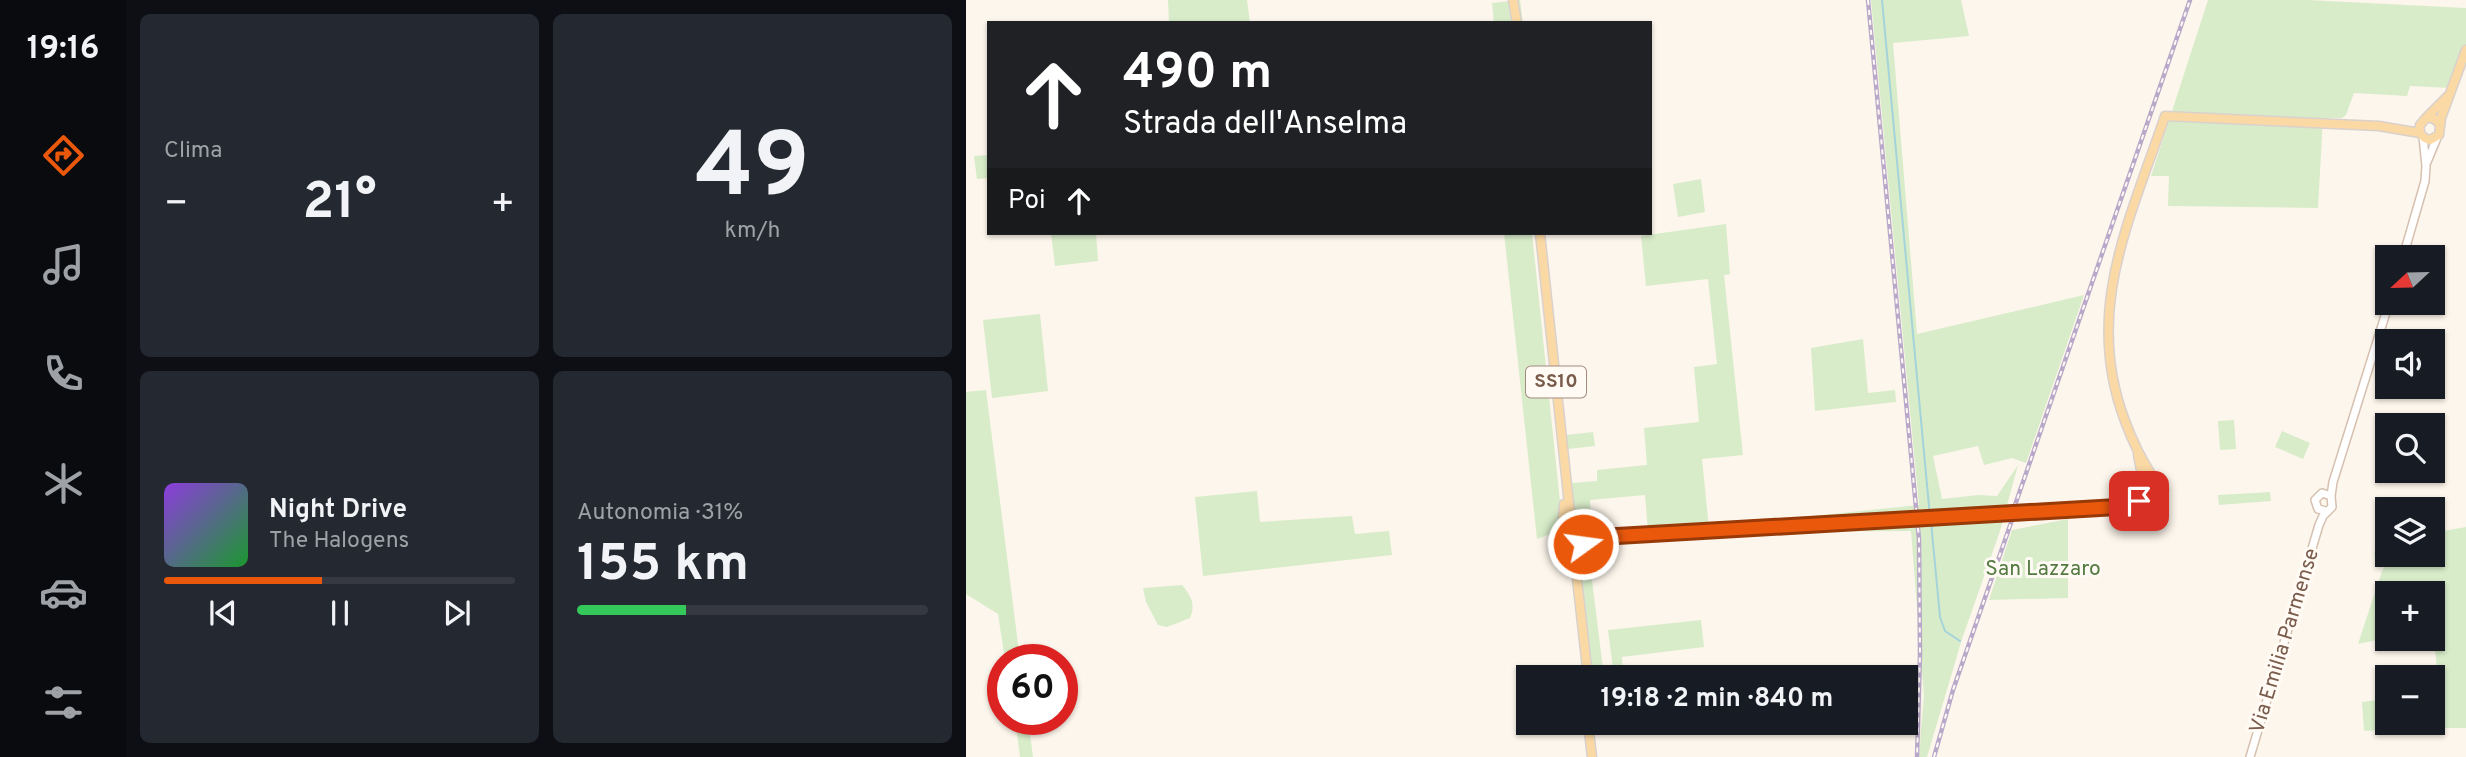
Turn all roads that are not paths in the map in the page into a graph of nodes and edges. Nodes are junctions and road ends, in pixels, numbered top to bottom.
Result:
1 (2466, 50) edge
2 (2452, 91) junction
3 (2424, 120) junction
4 (2440, 124) junction
5 (2379, 126) junction
6 (2421, 135) junction
7 (2437, 138) junction
8 (2426, 166) junction
9 (1538, 235) edge
10 (1538, 235) edge
11 (2407, 245) edge
12 (2385, 315) edge
13 (2138, 452) junction
14 (2157, 481) junction
15 (2333, 482) junction
16 (2143, 487) junction
17 (2322, 494) junction
18 (2331, 496) junction
19 (2148, 501) junction
20 (2110, 506) junction
21 (2318, 509) junction
22 (2326, 512) junction
23 (2319, 526) junction
24 (1562, 530) junction
25 (1579, 531) junction
26 (1600, 537) junction
27 (1581, 547) junction
28 (1566, 552) junction
29 (1584, 665) edge
30 (1585, 665) edge
31 (1591, 735) edge
32 (1594, 757) edge
33 (2250, 757) edge

1 - 2 main road
2 - 3 main road
2 - 4 main road
3 - 4 main road
3 - 5 main road
3 - 6 main road
4 - 7 main road
5 - 6 main road
5 - 13 main road
6 - 7 main road
6 - 8 main road
7 - 8 main road
8 - 11 main road
9 - 24 main road, SS10
10 - 25 main road, SS10
12 - 15 main road, Via Emilia Parmense
13 - 14 main road
13 - 16 main road
14 - 16 main road
14 - 19 main road
15 - 17 main road, Via Emilia Parmense
15 - 18 main road, Via Emilia Parmense
16 - 19 main road
16 - 20 main road
17 - 18 main road
17 - 21 main road, Via Emilia Parmense
18 - 22 main road, Via Emilia Parmense
19 - 20 main road
20 - 26 main road, bridge
21 - 22 main road
21 - 23 main road, Via Emilia Parmense
22 - 23 main road, Via Emilia Parmense
23 - 33 main road, Via Emilia Parmense
24 - 25 main road
24 - 28 main road, SS10
25 - 26 main road
25 - 27 main road, SS10
26 - 27 main road
27 - 28 main road
27 - 30 main road, SS10
28 - 29 main road, SS10
31 - 32 main road

